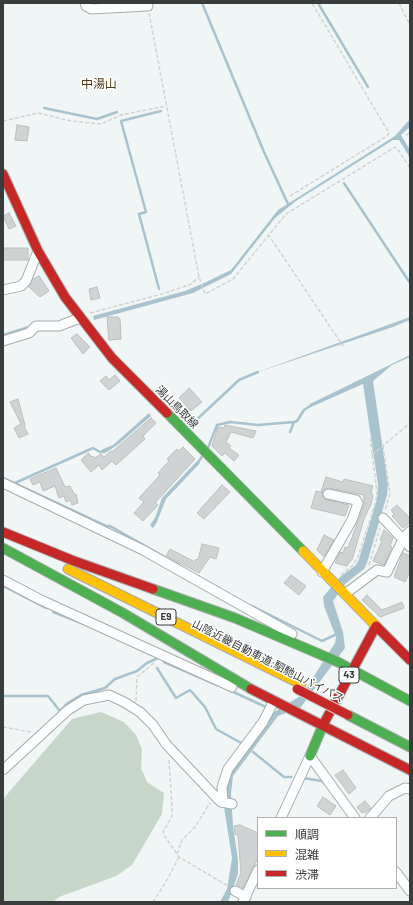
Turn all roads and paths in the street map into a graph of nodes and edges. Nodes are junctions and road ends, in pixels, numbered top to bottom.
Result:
1 (84, 3) edge
2 (312, 3) edge
3 (399, 3) edge
4 (148, 6) joint
5 (410, 25) edge
6 (166, 106) junction
7 (3, 121) edge
8 (410, 133) edge
9 (406, 135) dead end
10 (410, 168) edge
11 (3, 174) edge
12 (290, 196) dead end
13 (268, 234) junction
14 (38, 251) junction
15 (199, 277) junction
16 (3, 290) edge
17 (80, 318) junction
18 (3, 341) edge
19 (343, 346) dead end
20 (410, 423) edge
21 (370, 439) dead end
22 (371, 456) junction
23 (3, 483) edge
24 (328, 494) dead end
25 (383, 518) dead end
26 (410, 531) edge
27 (3, 532) edge
28 (3, 539) edge
29 (403, 539) junction
30 (410, 547) edge
31 (3, 548) edge
32 (322, 572) junction
33 (3, 580) edge
34 (331, 580) junction
35 (345, 594) junction
36 (376, 626) junction
37 (319, 653) junction
38 (166, 657) junction
39 (410, 660) edge
40 (352, 668) junction
41 (410, 701) edge
42 (278, 703) junction
43 (133, 708) junction
44 (350, 712) junction
45 (323, 725) junction
46 (3, 727) edge
47 (41, 733) junction
48 (410, 740) edge
49 (166, 744) junction
50 (410, 747) edge
51 (310, 756) junction
52 (3, 770) edge
53 (410, 770) edge
54 (410, 789) edge
55 (214, 795) junction
56 (281, 817) edge
57 (355, 817) edge
58 (371, 817) edge
59 (177, 854) junction
60 (178, 857) junction
61 (257, 872) edge
62 (397, 873) edge
63 (235, 891) joint
64 (410, 891) edge
65 (245, 900) edge
66 (153, 902) edge

1 - 4 street
2 - 12 path
3 - 5 path
4 - 6 path
6 - 7 path
6 - 15 path
8 - 9 path
10 - 13 path
11 - 14 main road, 湯山鳥取線
13 - 15 path
13 - 19 path
14 - 16 street
14 - 17 main road, 湯山鳥取線
15 - 17 path
17 - 18 street
17 - 32 main road, 湯山鳥取線
20 - 22 path
21 - 22 path
22 - 34 path
23 - 37 street
24 - 32 street
25 - 29 street
26 - 29 street
27 - 37 main road
28 - 44 main road, 山陰近畿自動車道;駟馳山バイパス / E9
29 - 30 street
29 - 35 street
31 - 42 main road
32 - 34 main road, 湯山鳥取線
33 - 38 street
34 - 35 main road, 湯山鳥取線
35 - 36 main road, 湯山鳥取線
36 - 39 main road, 湯山鳥取線
36 - 40 main road, 43
37 - 40 main road
38 - 42 street
38 - 43 path
40 - 41 main road
40 - 45 main road, 43
42 - 45 main road
42 - 55 street
43 - 47 street
43 - 49 street
44 - 48 main road, 山陰近畿自動車道;駟馳山バイパス / E9
44 - 50 main road, 山陰近畿自動車道;駟馳山バイパス / E9
45 - 51 main road
45 - 53 main road
46 - 47 path
47 - 52 street
49 - 55 street
49 - 59 path
51 - 56 street
51 - 57 street
54 - 58 street
55 - 59 path
59 - 60 path
60 - 63 path
60 - 66 path
61 - 65 street
62 - 64 street
63 - 65 street

